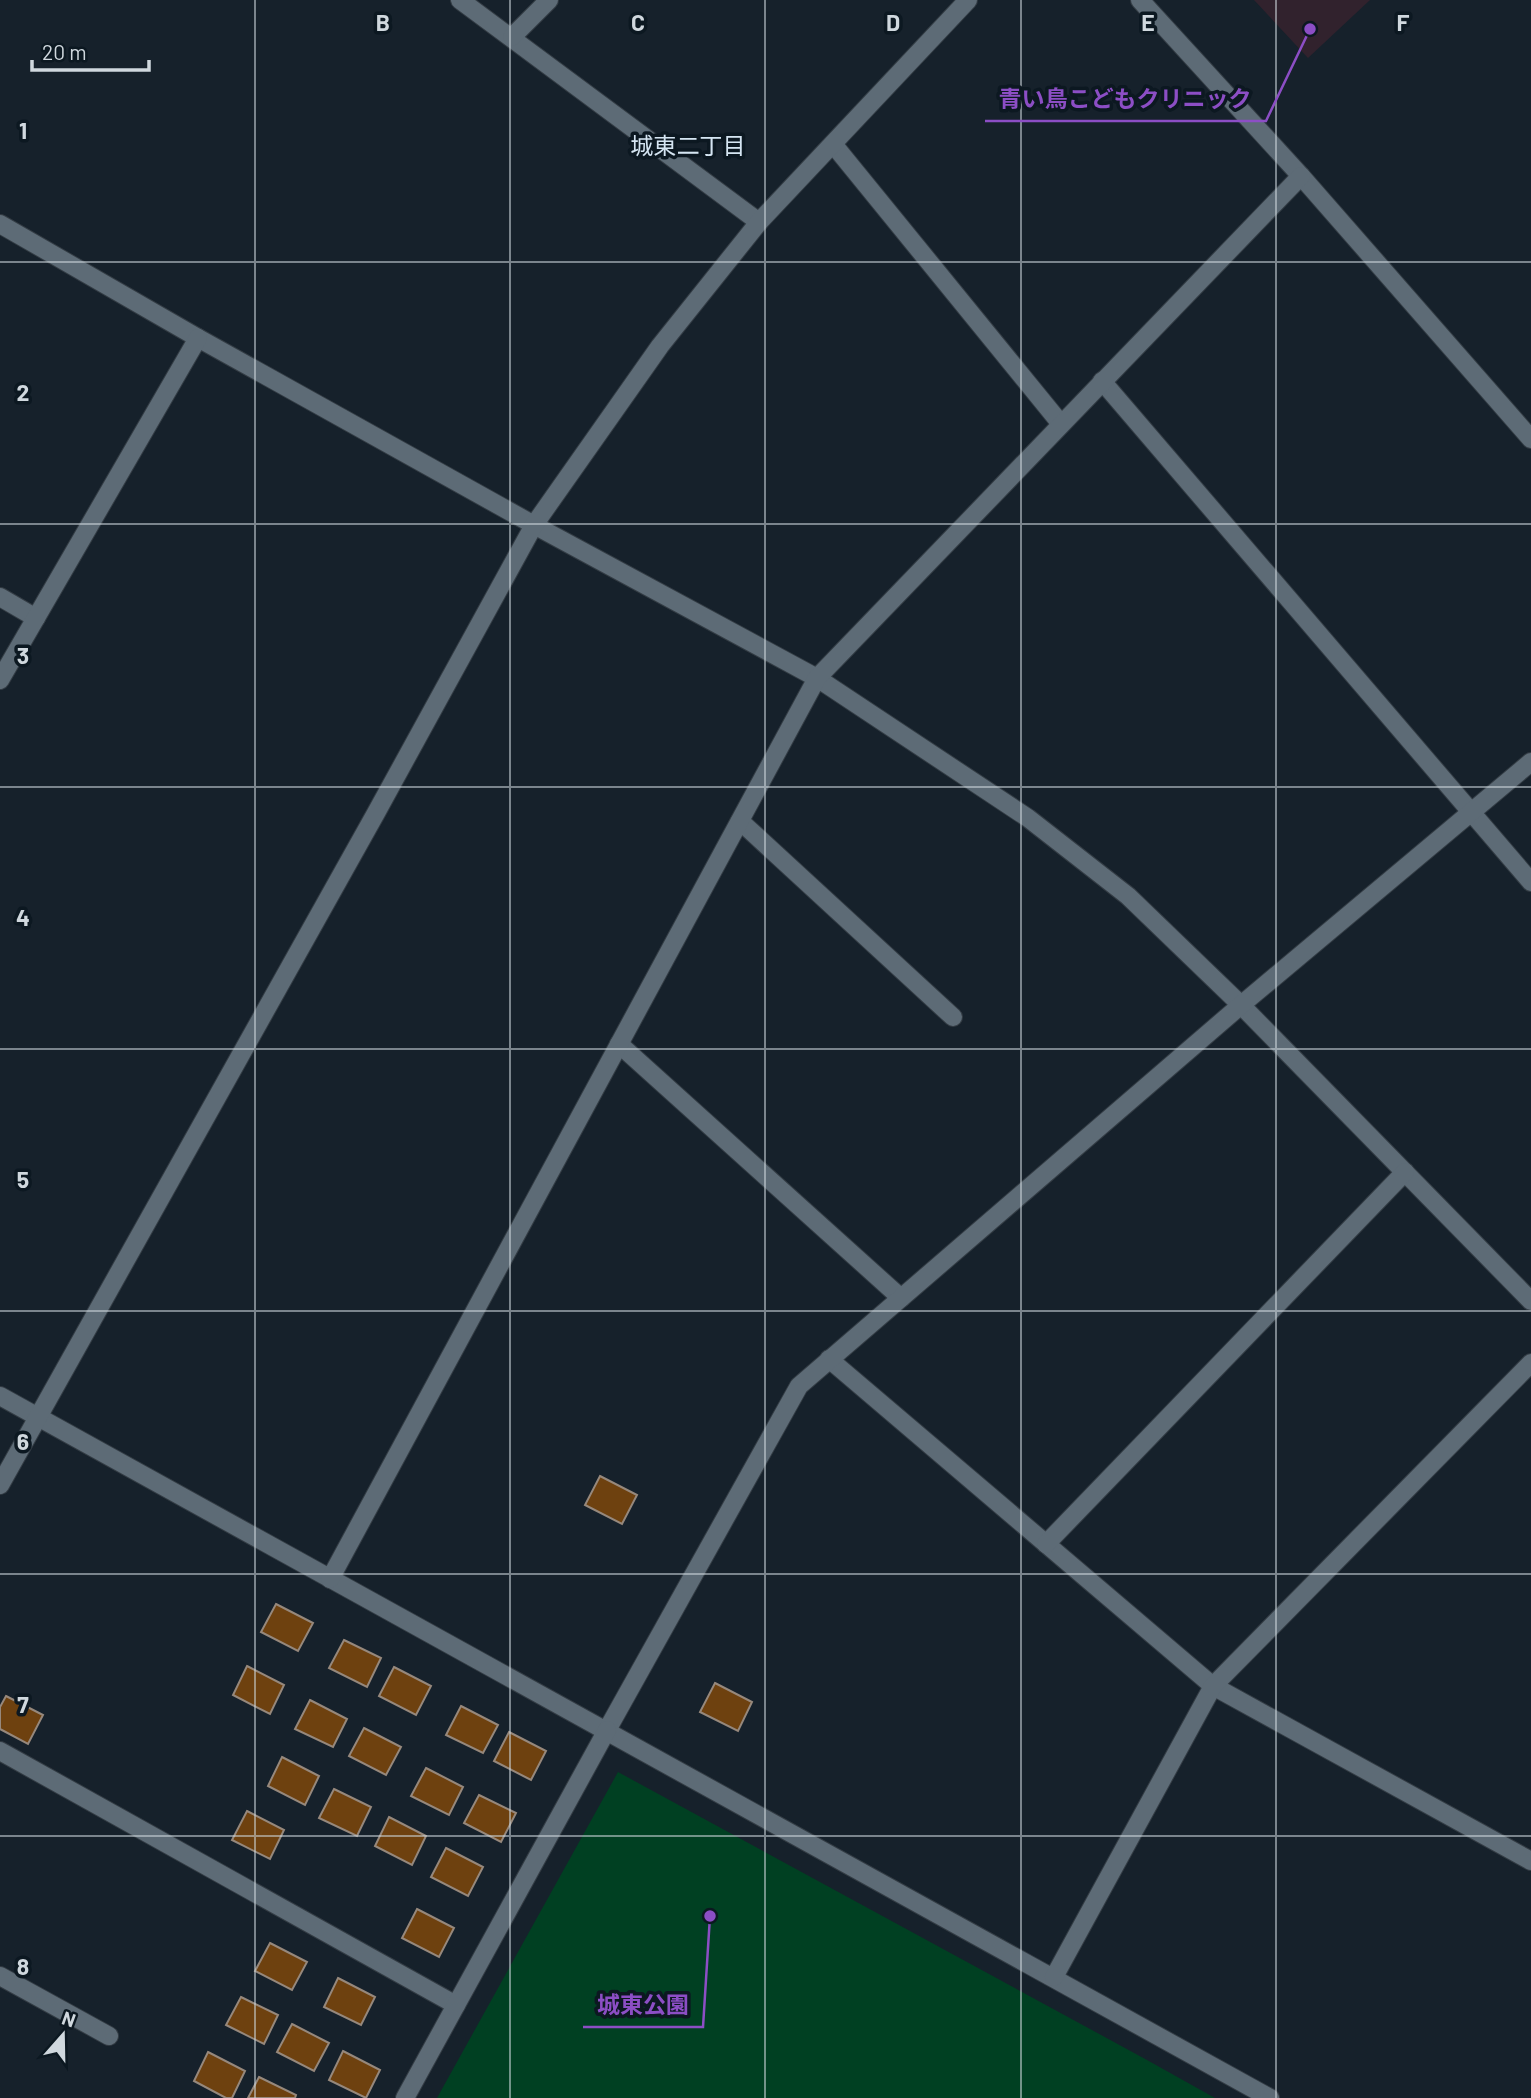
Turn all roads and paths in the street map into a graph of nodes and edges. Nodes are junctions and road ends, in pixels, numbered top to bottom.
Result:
1 (460, 0) edge
2 (549, 0) edge
3 (968, 0) edge
4 (1140, 0) edge
5 (512, 37) junction
6 (833, 144) junction
7 (1301, 176) junction
8 (759, 222) junction
9 (0, 224) edge
10 (198, 338) junction
11 (1102, 381) junction
12 (1060, 424) junction
13 (1531, 439) edge
14 (534, 525) junction
15 (0, 597) edge
16 (36, 618) junction
17 (817, 678) junction
18 (0, 680) edge
19 (1531, 762) edge
20 (1471, 814) junction
21 (740, 821) junction
22 (1531, 882) edge
23 (1241, 1004) junction
24 (953, 1017) dead end
25 (619, 1044) junction
26 (1405, 1172) junction
27 (901, 1298) junction
28 (1531, 1301) edge
29 (829, 1360) junction
30 (1531, 1363) edge
31 (0, 1396) edge
32 (38, 1417) junction
33 (0, 1485) edge
34 (1045, 1544) junction
35 (330, 1579) junction
36 (1213, 1686) junction
37 (607, 1730) junction
38 (0, 1751) edge
39 (1531, 1861) edge
40 (0, 1976) edge
41 (1054, 1977) junction
42 (456, 2006) junction
43 (109, 2036) dead end
44 (405, 2098) edge
45 (1270, 2098) edge

1 - 5 street
2 - 5 street
3 - 6 street
4 - 7 street
5 - 8 street
6 - 8 street
6 - 12 street
7 - 11 street
7 - 13 street
8 - 14 street
9 - 10 street
10 - 14 street
10 - 16 street
11 - 12 street
11 - 20 street
12 - 17 street
14 - 17 street
14 - 32 street
15 - 16 street
16 - 18 street
17 - 21 street
17 - 23 street
19 - 20 street
20 - 22 street
20 - 23 street
21 - 24 street
21 - 25 street
23 - 26 street
23 - 27 street
25 - 27 street
25 - 35 street
26 - 28 street
26 - 34 street
27 - 29 street
29 - 34 street
29 - 37 street
30 - 36 street
31 - 32 street
32 - 33 street
32 - 35 street
34 - 36 street
35 - 37 street
36 - 39 street
36 - 41 street
37 - 41 street
37 - 42 street
38 - 42 street
40 - 43 street
41 - 45 street
42 - 44 street

